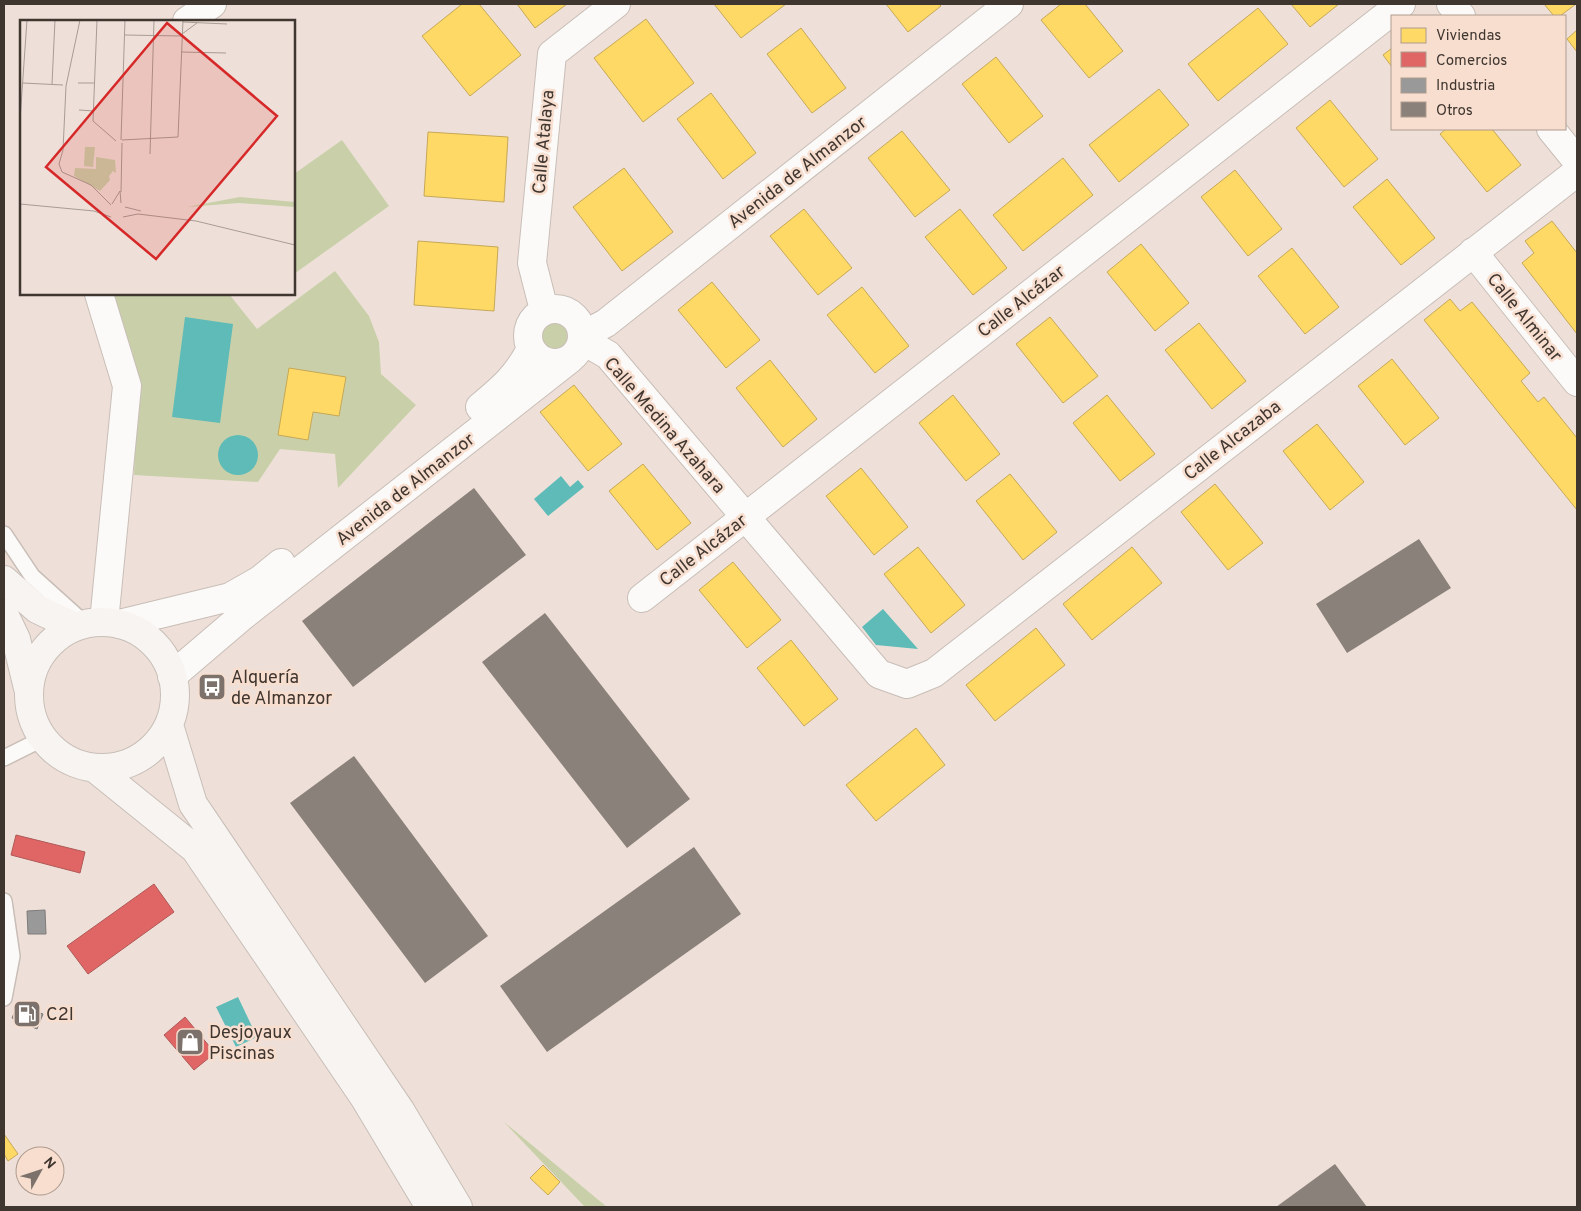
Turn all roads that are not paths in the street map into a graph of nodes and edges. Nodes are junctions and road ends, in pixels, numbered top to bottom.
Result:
1 (212, 4) edge
2 (616, 4) edge
3 (1009, 4) edge
4 (1401, 4) edge
5 (1451, 4) edge
6 (1460, 15) edge
7 (188, 20) edge
8 (1552, 130) edge
9 (1577, 161) edge
10 (1577, 172) edge
11 (1473, 252) junction
12 (98, 295) edge
13 (544, 310) junction
14 (578, 345) junction
15 (531, 349) junction
16 (1577, 382) edge
17 (745, 517) junction
18 (4, 534) edge
19 (4, 580) edge
20 (642, 598) dead end
21 (235, 607) junction
22 (4, 614) edge
23 (96, 624) junction
24 (879, 674) joint
25 (172, 676) junction
26 (28, 690) junction
27 (169, 725) junction
28 (42, 739) junction
29 (4, 758) edge
30 (96, 769) junction
31 (4, 901) edge
32 (4, 998) edge
33 (430, 1207) edge
34 (458, 1207) edge

1 - 7 street
2 - 13 street, Calle Atalaya
3 - 14 street, Avenida de Almanzor
4 - 17 street, Calle Alcázar
5 - 6 street
8 - 9 street
10 - 11 street, Calle Alcazaba
11 - 16 street, Calle Alminar
11 - 24 street, Calle Alcazaba
12 - 23 street
13 - 14 street
13 - 15 street
14 - 15 street
14 - 17 street, Calle Medina Azahara
14 - 21 street, Avenida de Almanzor
15 - 21 street, Avenida de Almanzor
17 - 20 street, Calle Alcázar
17 - 24 street, Calle Medina Azahara
18 - 23 lane
19 - 23 main road
21 - 23 street, Avenida de Almanzor
21 - 25 street, Avenida de Almanzor
22 - 26 main road
23 - 25 main road
23 - 26 main road
25 - 27 main road
26 - 28 main road
27 - 30 main road
27 - 34 main road
28 - 29 lane
28 - 30 main road
30 - 33 main road
31 - 32 lane

